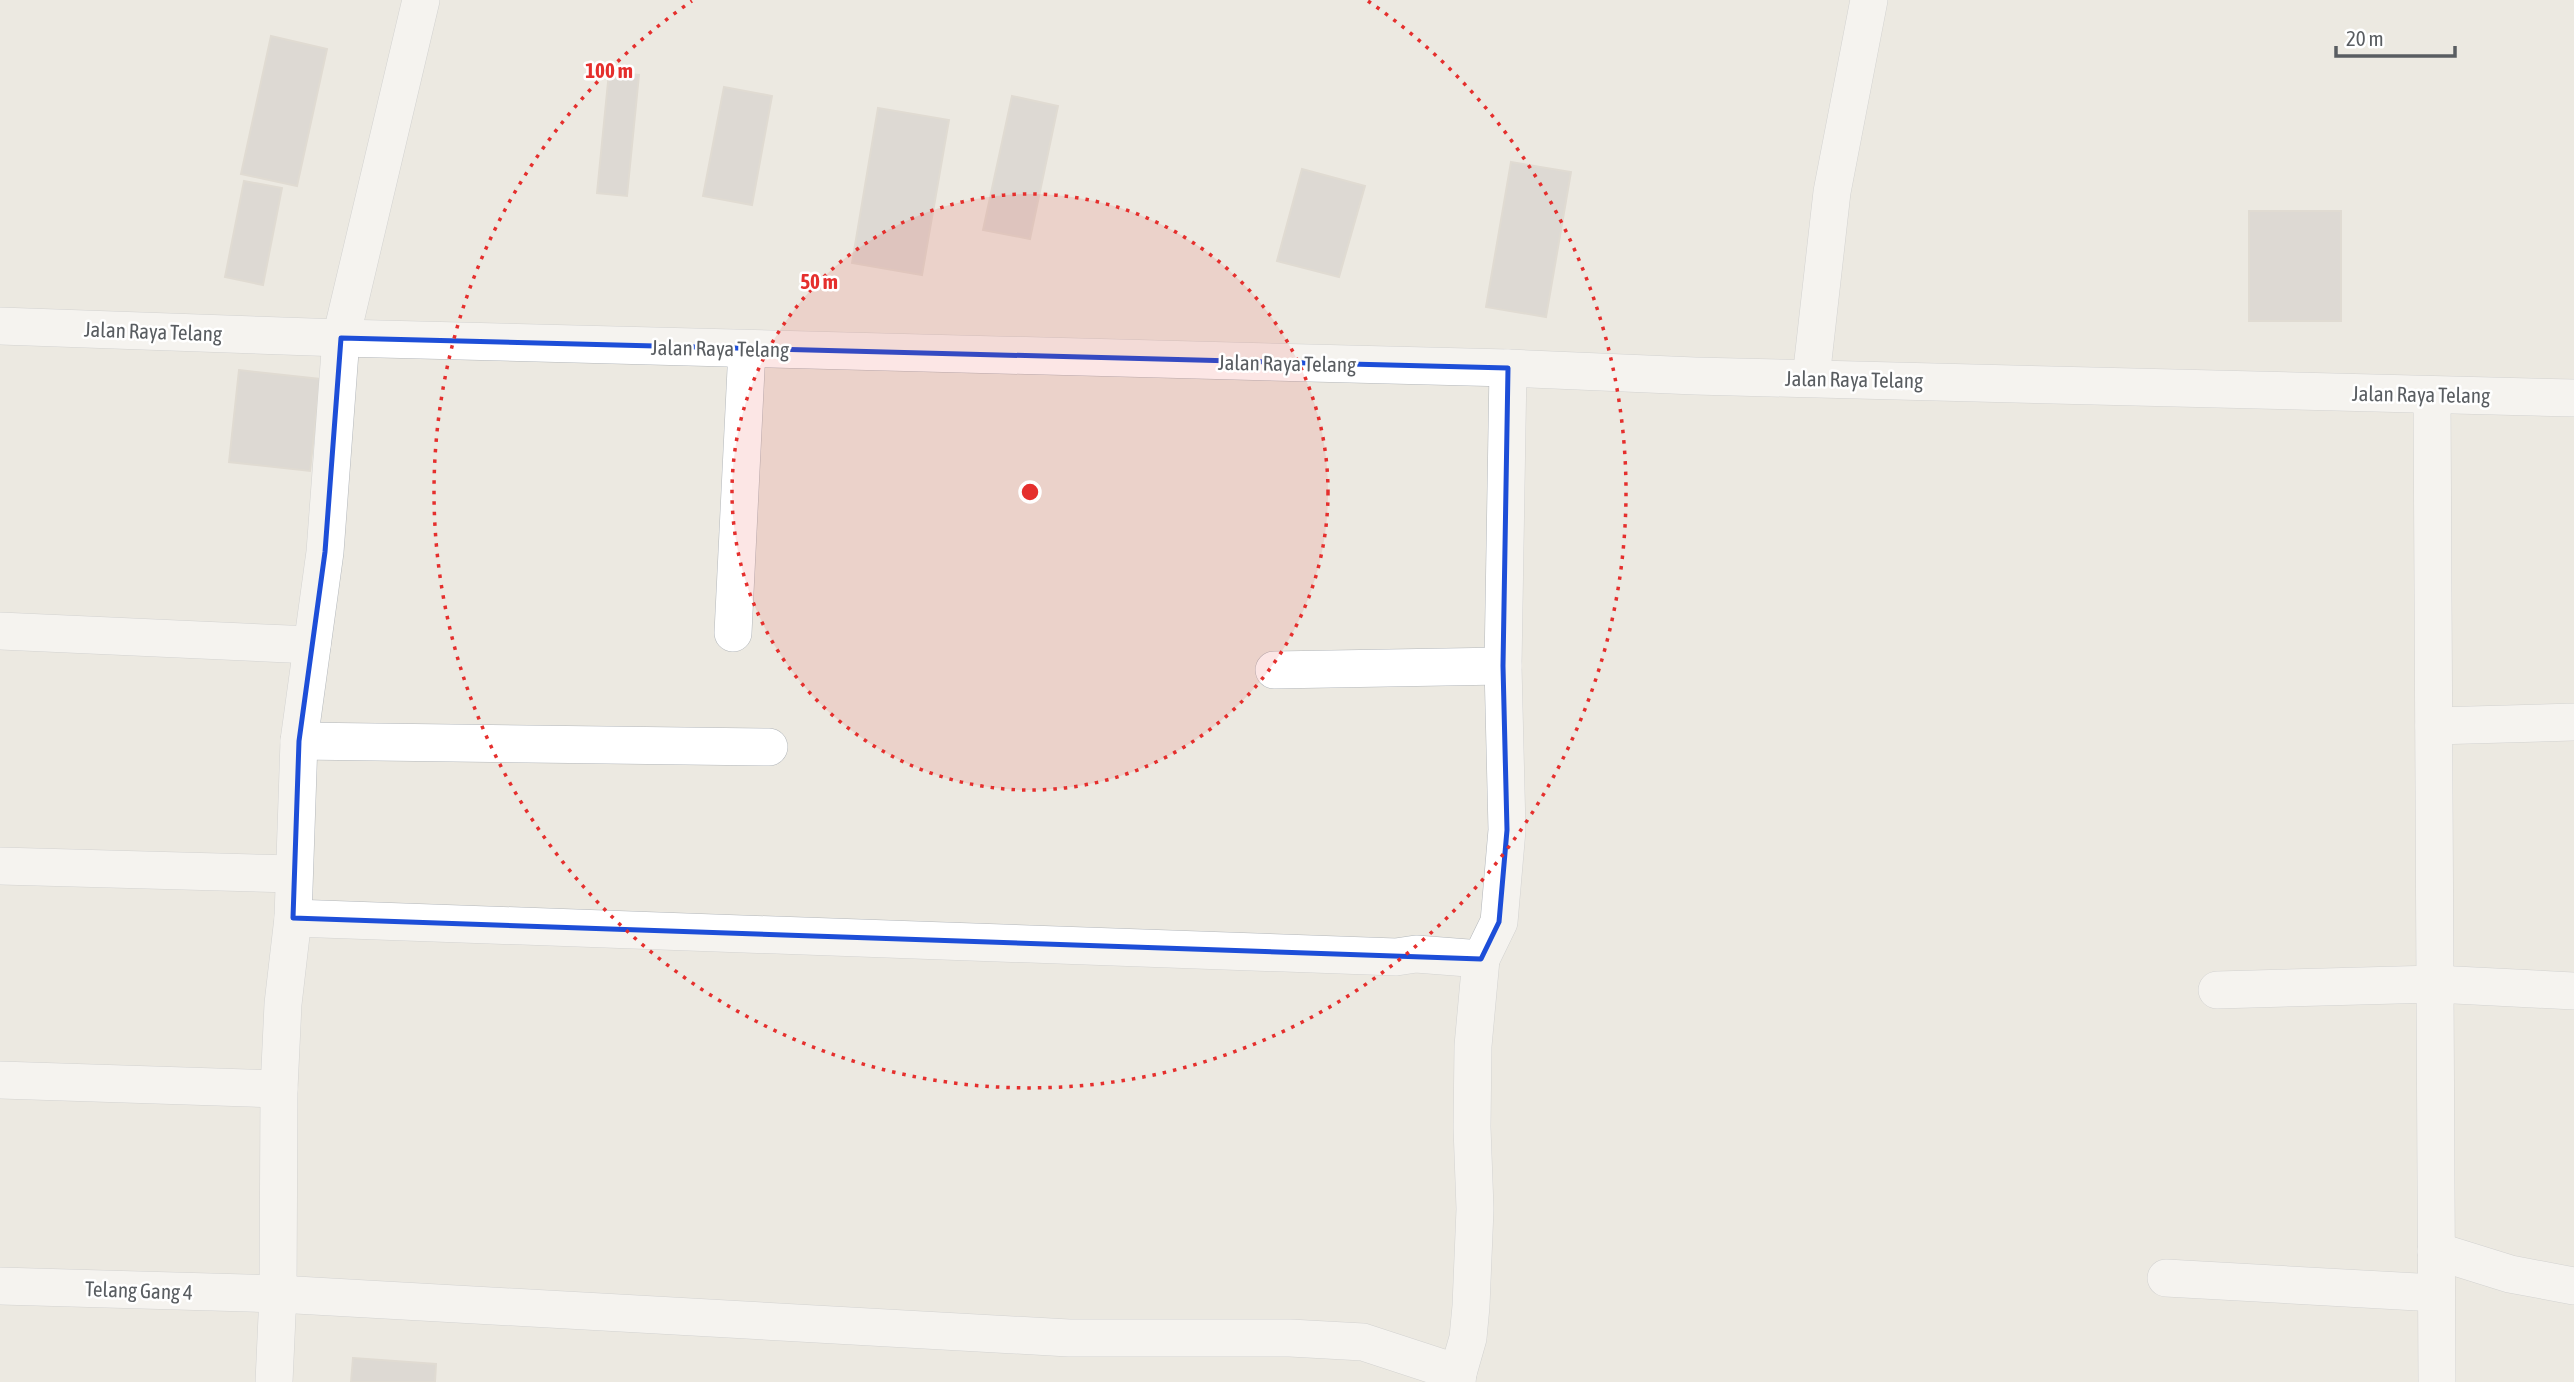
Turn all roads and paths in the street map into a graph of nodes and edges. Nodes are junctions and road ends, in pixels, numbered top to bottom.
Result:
1 (421, 0) edge
2 (1869, 0) edge
3 (0, 326) edge
4 (341, 338) junction
5 (747, 349) junction
6 (1508, 368) junction
7 (1811, 378) junction
8 (2432, 395) junction
9 (2574, 398) edge
10 (0, 631) edge
11 (733, 633) dead end
12 (312, 645) junction
13 (1503, 666) junction
14 (1274, 670) dead end
15 (2574, 722) edge
16 (2434, 726) junction
17 (299, 741) junction
18 (769, 747) dead end
19 (0, 866) edge
20 (293, 874) junction
21 (293, 918) junction
22 (1481, 959) junction
23 (2435, 984) junction
24 (2217, 990) dead end
25 (2574, 991) edge
26 (0, 1080) edge
27 (279, 1089) junction
28 (2436, 1251) junction
29 (2166, 1278) dead end
30 (0, 1286) edge
31 (2574, 1286) edge
32 (2436, 1293) junction
33 (278, 1294) junction
34 (1457, 1377) edge
35 (274, 1382) edge
36 (2437, 1382) edge

1 - 4 street
2 - 7 street
3 - 4 street, Jalan Raya Telang
4 - 5 street, Jalan Raya Telang
4 - 12 street
5 - 6 street, Jalan Raya Telang
5 - 11 street
6 - 7 street, Jalan Raya Telang
6 - 13 street
7 - 8 street, Jalan Raya Telang
8 - 9 street, Jalan Raya Telang
8 - 16 street
10 - 12 street
12 - 17 street
13 - 14 street
13 - 22 street
15 - 16 street
16 - 23 street
17 - 18 street
17 - 20 street
19 - 20 street
20 - 21 street
21 - 22 street
21 - 27 street
22 - 34 street
23 - 24 street
23 - 25 street
23 - 28 street
26 - 27 street
27 - 33 street
28 - 31 street
28 - 32 street
29 - 32 street
30 - 33 street, Telang Gang 4
32 - 36 street
33 - 34 street, Telang Gang 4
33 - 35 street

